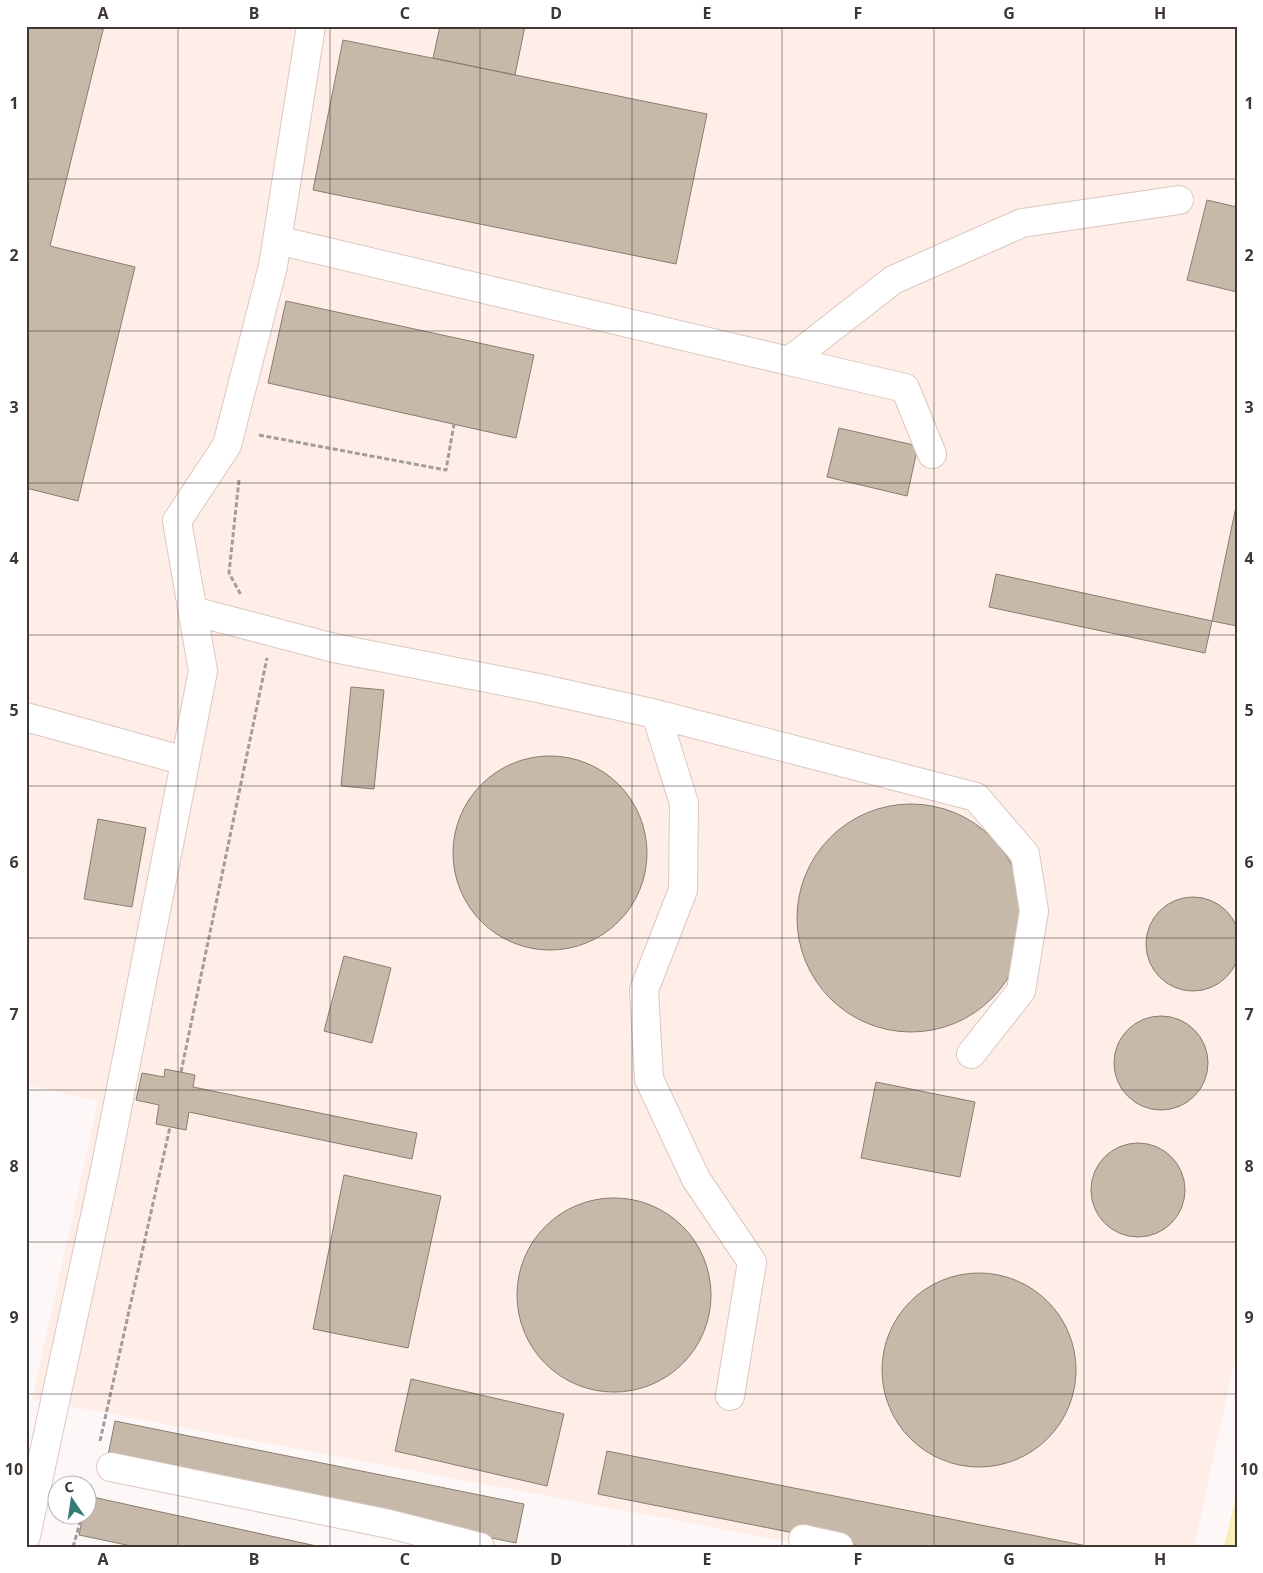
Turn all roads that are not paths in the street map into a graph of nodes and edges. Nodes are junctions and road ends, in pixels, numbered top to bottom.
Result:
1 (311, 26) edge
2 (1178, 200) dead end
3 (277, 240) junction
4 (789, 361) junction
5 (932, 454) dead end
6 (193, 611) junction
7 (656, 714) junction
8 (26, 717) edge
9 (185, 760) junction
10 (970, 1054) dead end
11 (730, 1396) dead end
12 (101, 1463) road end
13 (26, 1536) edge
14 (803, 1539) dead end
15 (480, 1547) edge
16 (839, 1547) edge

1 - 3 lane
2 - 4 lane
3 - 4 lane
3 - 6 lane
4 - 5 lane
6 - 7 lane
6 - 9 lane
7 - 10 lane
7 - 11 lane
8 - 9 lane
9 - 13 lane
12 - 15 lane
14 - 16 lane

